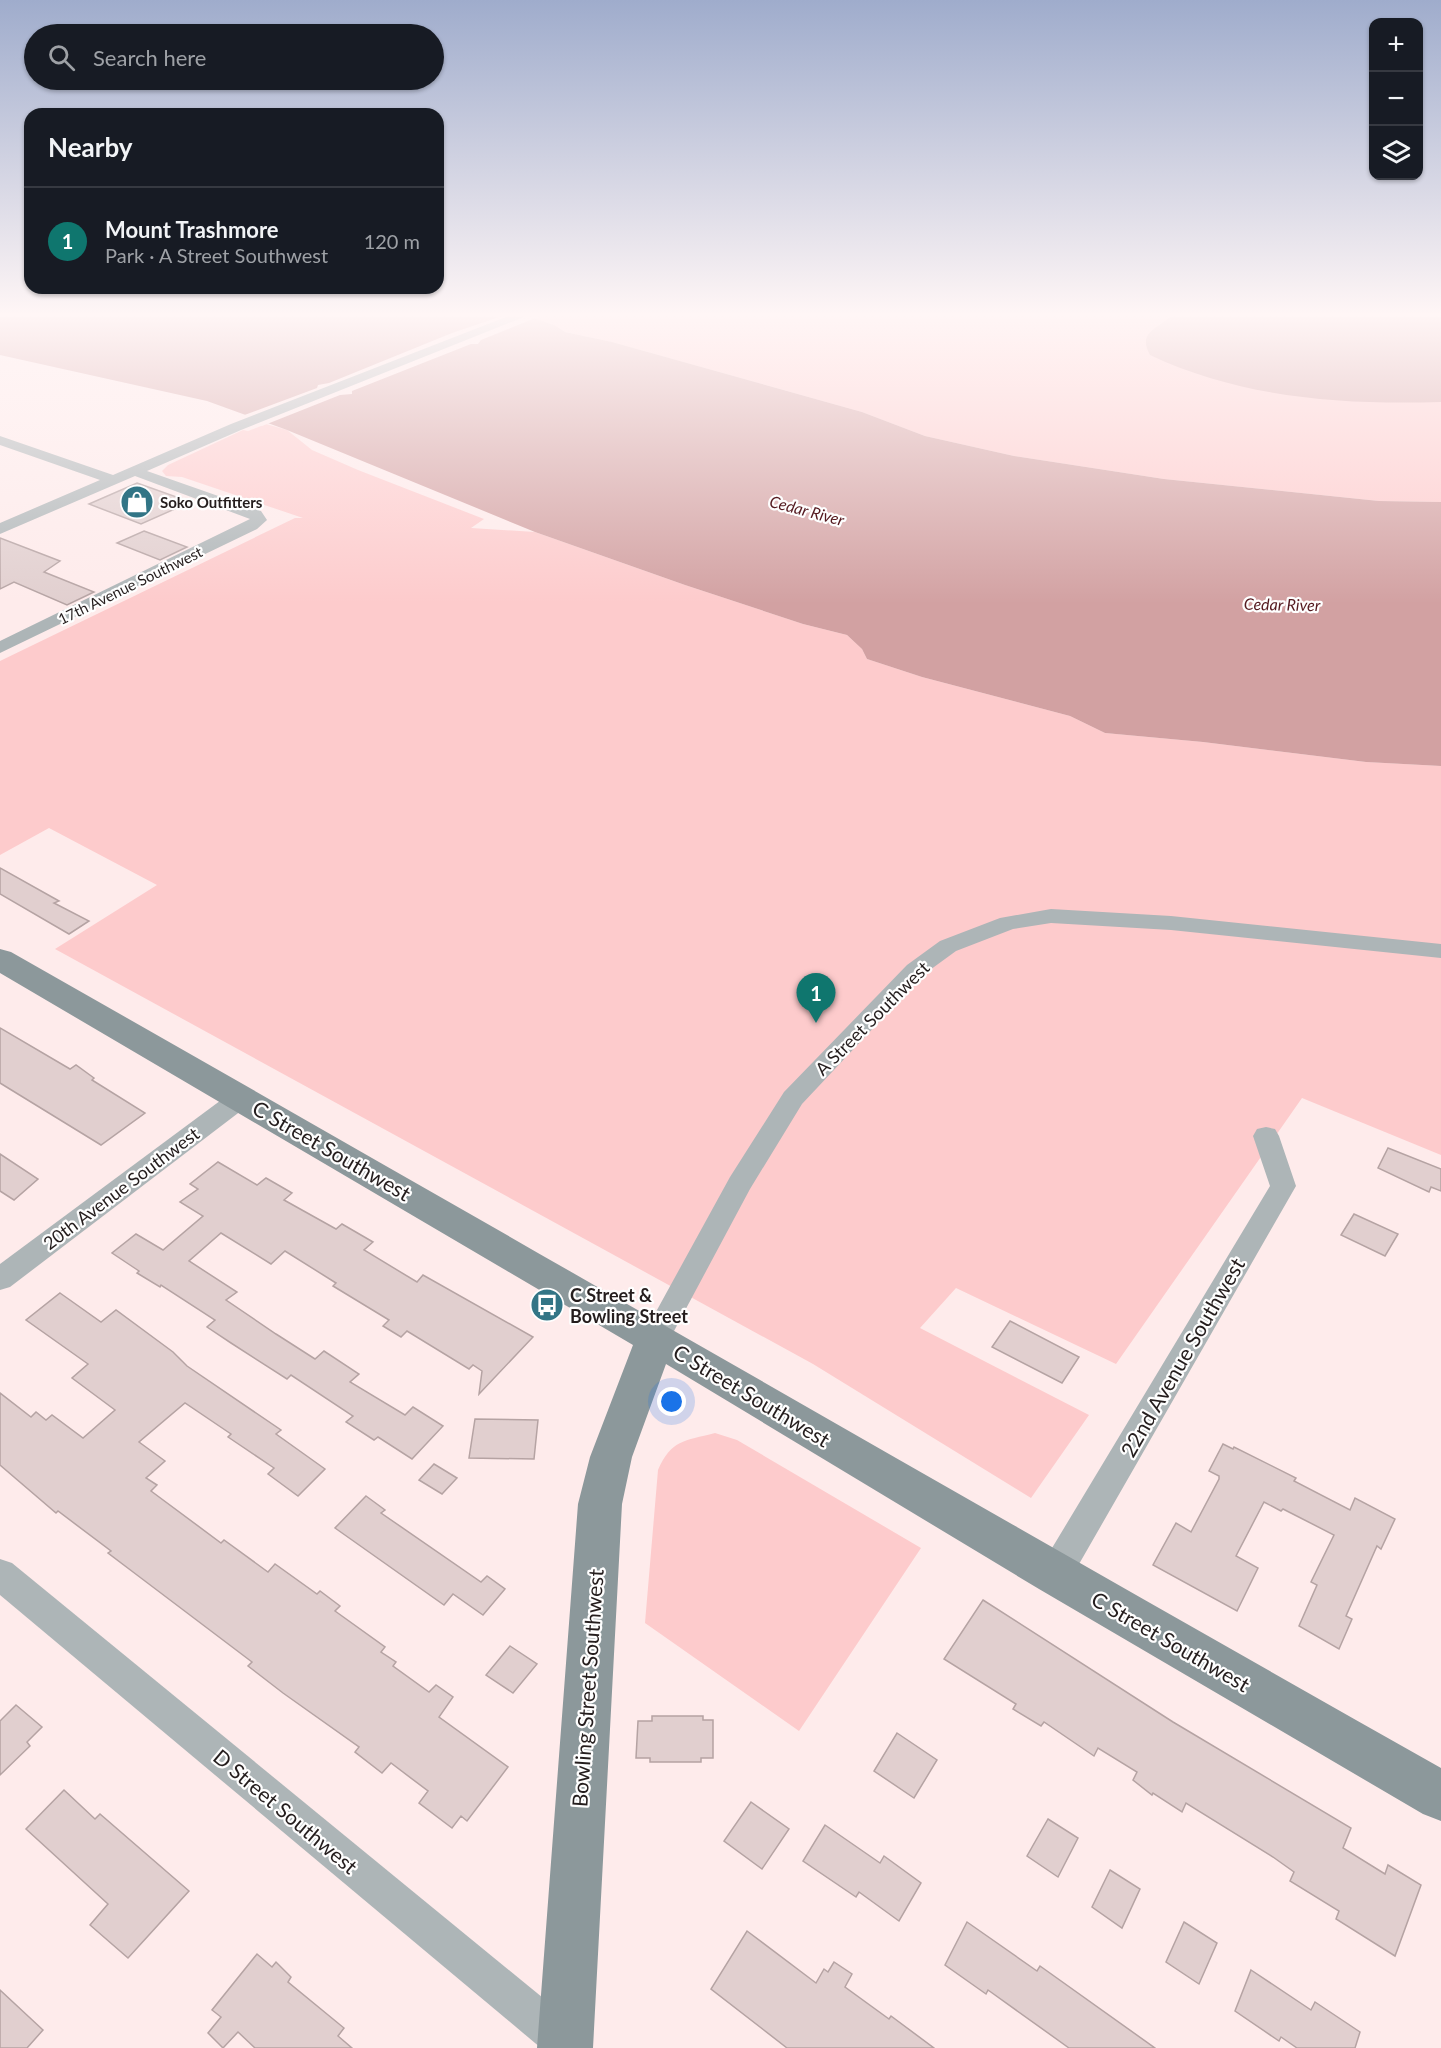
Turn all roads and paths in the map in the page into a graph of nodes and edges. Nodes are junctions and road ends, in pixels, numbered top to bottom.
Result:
1 (273, 413) edge
2 (0, 440) edge
3 (134, 471) junction
4 (114, 480) junction
5 (0, 529) edge
6 (0, 648) edge
7 (1441, 951) edge
8 (0, 959) edge
9 (241, 1098) junction
10 (1266, 1136) dead end
11 (0, 1280) edge
12 (656, 1338) junction
13 (0, 1574) edge
14 (1055, 1574) junction
15 (1441, 1796) edge
16 (568, 2046) edge

1 - 3 street
2 - 4 street
3 - 4 street
3 - 6 street, 17th Avenue Southwest
4 - 5 street
7 - 12 street, A Street Southwest
8 - 9 main road, C Street Southwest
9 - 11 street, 20th Avenue Southwest
9 - 12 main road, C Street Southwest
10 - 14 street, 22nd Avenue Southwest
12 - 14 main road, C Street Southwest
12 - 16 main road, Bowling Street Southwest
13 - 16 street, D Street Southwest
14 - 15 main road, C Street Southwest

